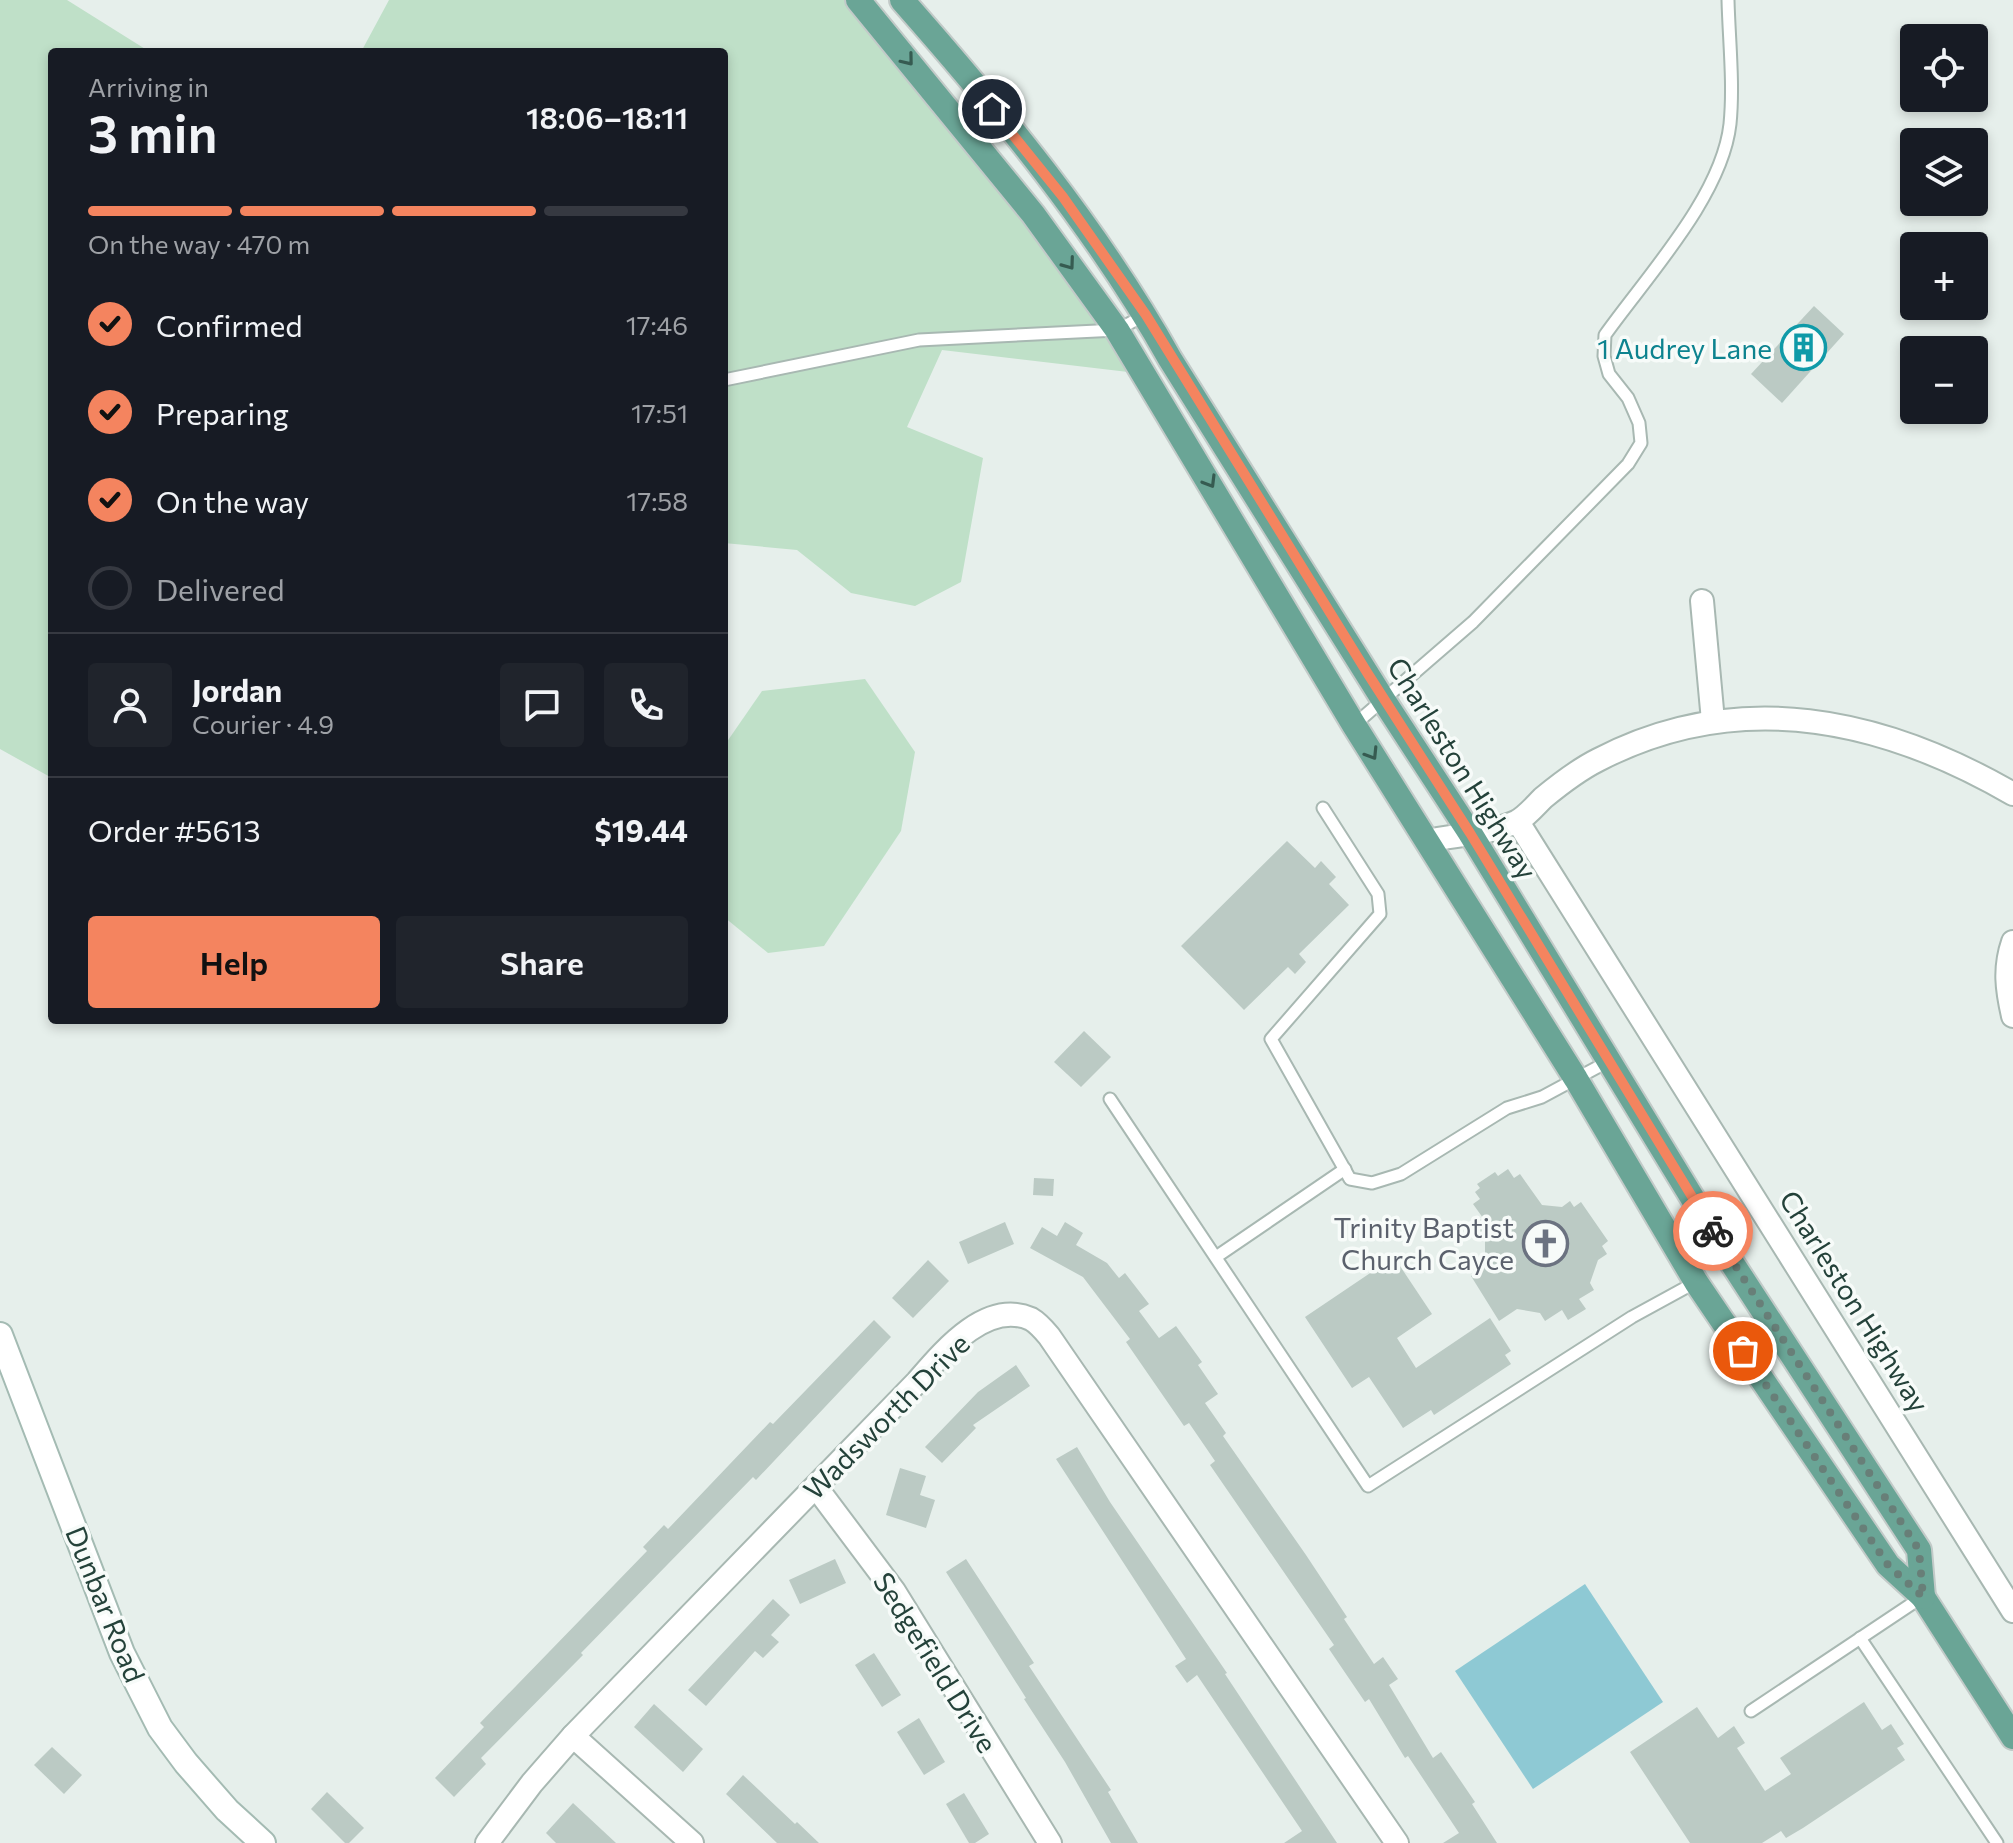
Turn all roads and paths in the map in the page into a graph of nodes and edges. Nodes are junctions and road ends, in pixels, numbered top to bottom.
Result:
1 (858, 0) edge
2 (902, 0) edge
3 (1728, 0) edge
4 (1146, 315) junction
5 (1117, 330) junction
6 (728, 379) edge
7 (1702, 601) dead end
8 (1384, 701) junction
9 (1713, 721) junction
10 (1354, 725) junction
11 (2013, 794) edge
12 (1323, 808) dead end
13 (1518, 822) junction
14 (1470, 833) junction
15 (1427, 841) junction
16 (2013, 942) edge
17 (2013, 1016) edge
18 (1610, 1061) junction
19 (1576, 1079) junction
20 (1110, 1099) dead end
21 (1345, 1169) junction
22 (1216, 1257) junction
23 (1696, 1282) junction
24 (0, 1335) edge
25 (816, 1487) junction
26 (1923, 1597) junction
27 (2013, 1611) edge
28 (1860, 1638) junction
29 (1751, 1711) dead end
30 (573, 1736) junction
31 (2013, 1737) edge
32 (263, 1843) edge
33 (487, 1843) edge
34 (692, 1843) edge
35 (1050, 1843) edge
36 (1397, 1843) edge
37 (1997, 1843) edge

1 -> 5 main road, Charleston Highway
2 - 4 main road, Charleston Highway
3 - 8 lane
4 - 5 lane
4 - 8 main road, Charleston Highway
5 - 6 lane
5 -> 10 main road, Charleston Highway
7 - 9 street
8 - 10 lane
8 - 14 main road, Charleston Highway
9 - 11 street
9 - 13 street
10 -> 15 main road, Charleston Highway
12 - 21 lane
13 - 14 street
13 - 27 street, Charleston Highway
14 - 15 street
14 - 18 main road, Charleston Highway
15 - 19 main road, Charleston Highway
16 - 17 street
18 - 19 lane
18 - 26 main road, Charleston Highway
19 - 21 lane
19 - 23 main road, Charleston Highway
20 - 22 lane
21 - 22 lane
22 - 23 lane
23 - 26 main road, Charleston Highway
24 - 32 street, Dunbar Road
25 - 30 street, Wadsworth Drive
25 - 35 street, Sedgefield Drive
25 - 36 street, Wadsworth Drive
26 - 28 lane
26 - 31 main road, Charleston Highway
28 - 29 lane
28 - 37 lane
30 - 33 street, Wadsworth Drive
30 - 34 street

